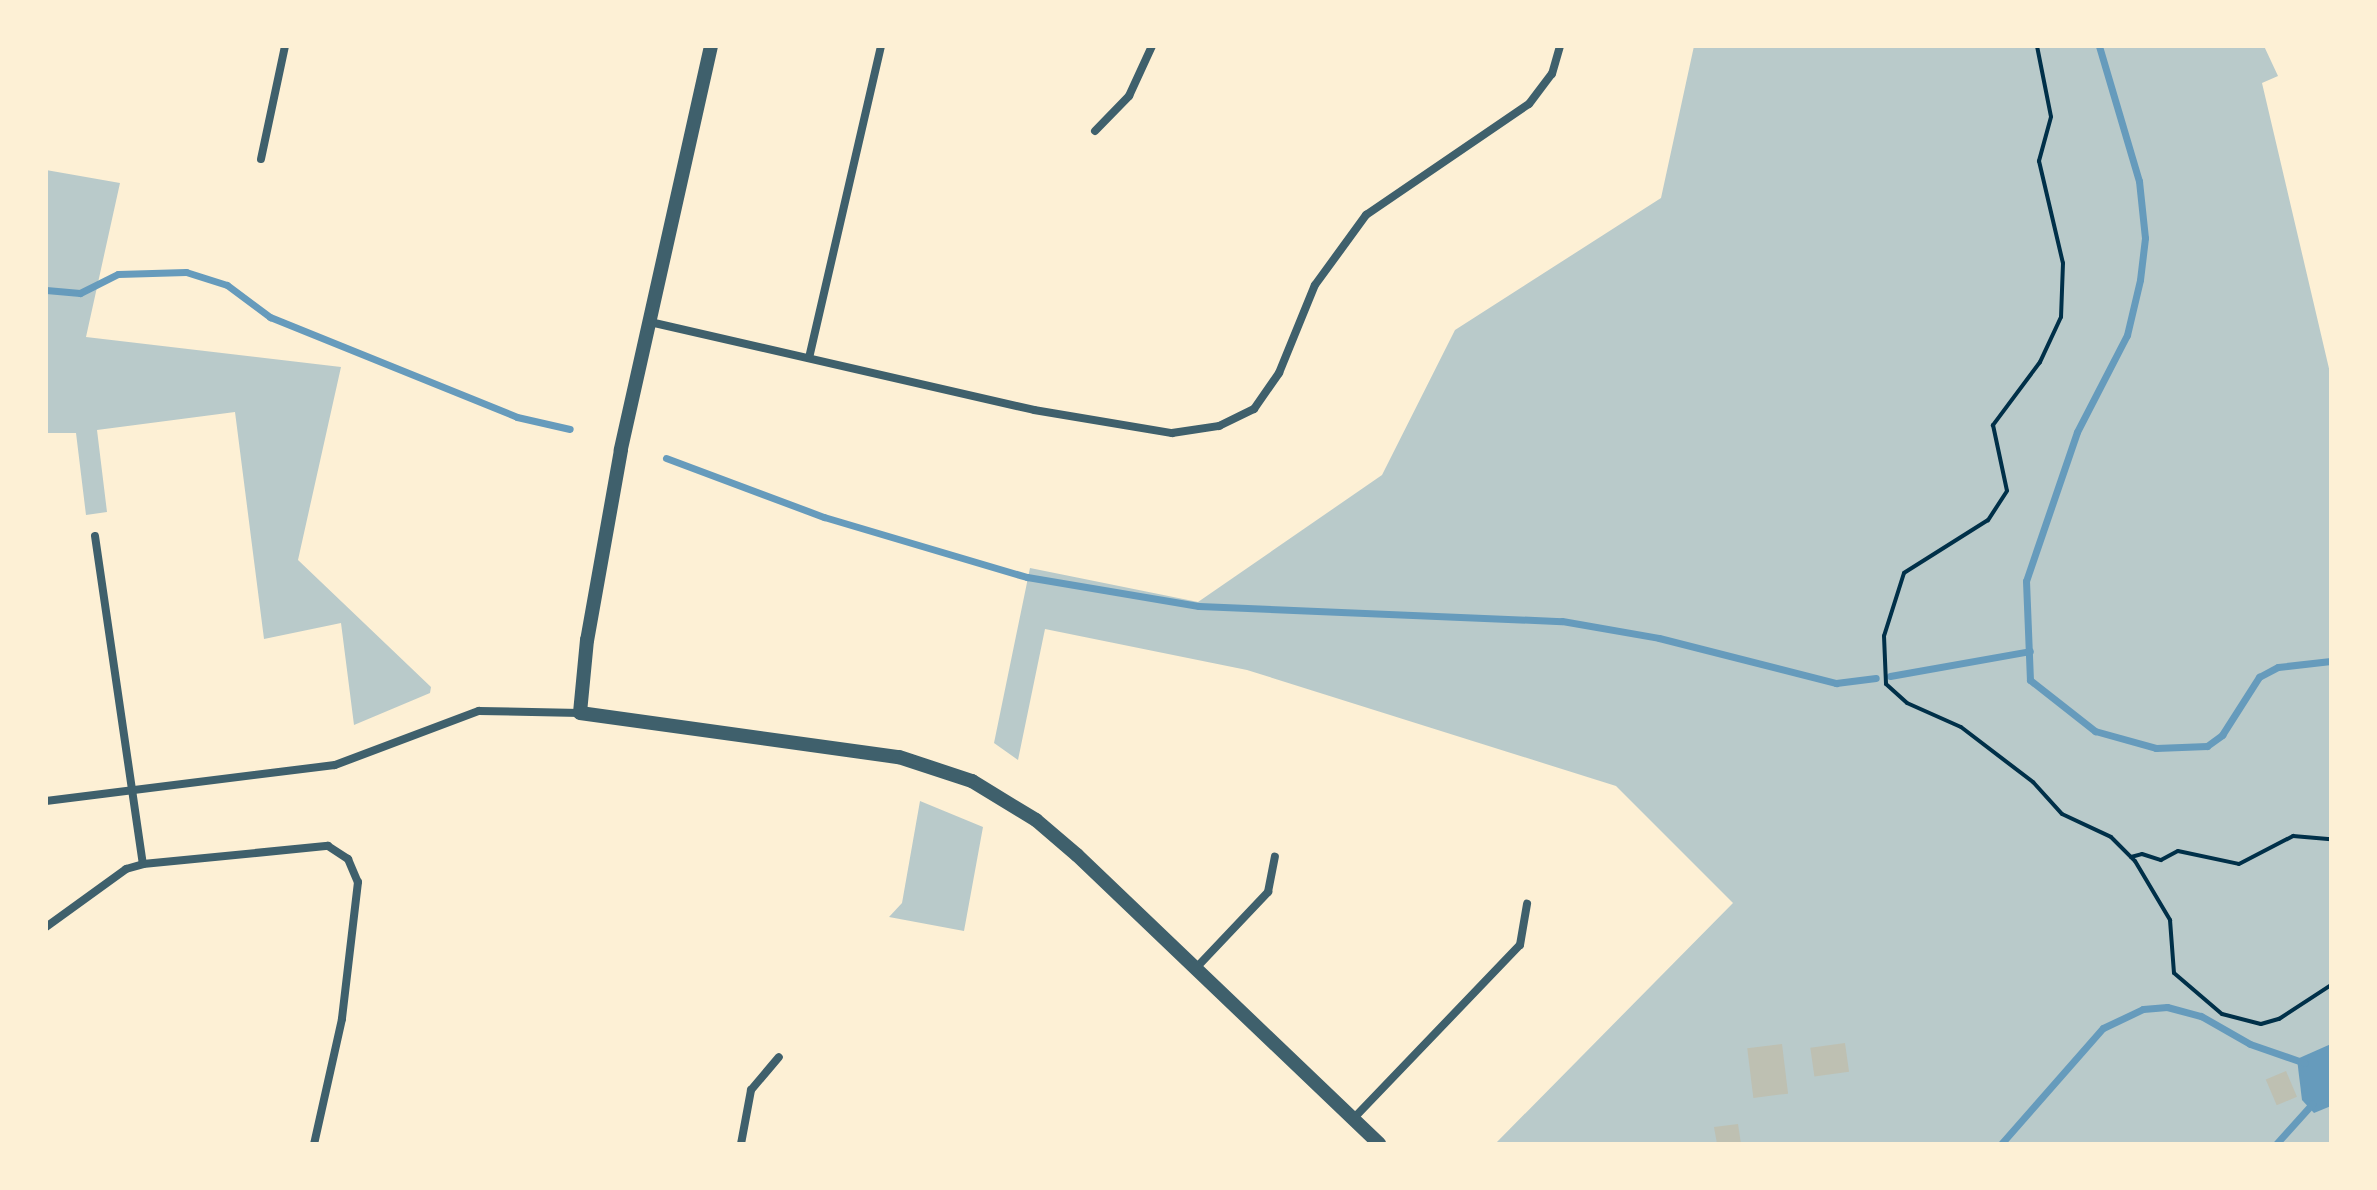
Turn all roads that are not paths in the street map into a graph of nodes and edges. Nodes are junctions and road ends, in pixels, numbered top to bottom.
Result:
1 (285, 46) edge
2 (711, 46) edge
3 (881, 46) edge
4 (1152, 46) edge
5 (1560, 46) edge
6 (1095, 131) dead end
7 (261, 159) dead end
8 (650, 322) junction
9 (809, 358) junction
10 (95, 536) dead end
11 (580, 713) junction
12 (134, 792) junction
13 (46, 801) edge
14 (1275, 857) dead end
15 (143, 864) junction
16 (1527, 904) dead end
17 (46, 927) edge
18 (1196, 968) junction
19 (779, 1057) dead end
20 (1353, 1119) junction
21 (314, 1144) edge
22 (741, 1144) edge
23 (1379, 1144) edge

1 - 7 street
2 - 8 street
3 - 9 street
4 - 6 street
5 - 9 street
8 - 9 street
8 - 11 street
10 - 12 street
11 - 12 street
11 - 18 street
12 - 13 street
12 - 15 street
14 - 18 street
15 - 17 street
15 - 21 street
16 - 20 street
18 - 20 street
19 - 22 street
20 - 23 street

